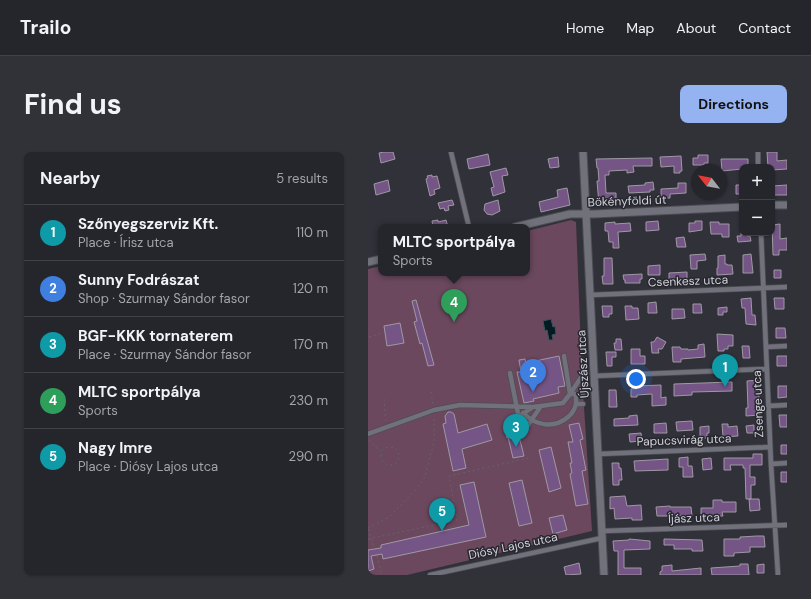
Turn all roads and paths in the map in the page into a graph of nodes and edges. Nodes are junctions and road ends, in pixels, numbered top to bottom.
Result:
1 (451, 152) edge
2 (583, 152) edge
3 (758, 152) edge
4 (758, 164) edge
5 (775, 205) edge
6 (787, 205) edge
7 (739, 207) edge
8 (586, 214) junction
9 (468, 224) edge
10 (528, 224) edge
11 (761, 236) edge
12 (378, 260) edge
13 (368, 262) edge
14 (787, 287) edge
15 (763, 288) junction
16 (590, 295) junction
17 (383, 333) dead end
18 (369, 337) dead end
19 (787, 346) edge
20 (766, 347) junction
21 (564, 356) dead end
22 (767, 369) junction
23 (510, 373) dead end
24 (582, 376) dead end
25 (594, 376) junction
26 (431, 392) dead end
27 (573, 394) junction
28 (583, 394) dead end
29 (384, 399) dead end
30 (576, 404) junction
31 (583, 404) dead end
32 (787, 405) edge
33 (516, 406) junction
34 (533, 406) junction
35 (541, 406) junction
36 (768, 406) junction
37 (434, 410) junction
38 (523, 413) junction
39 (518, 417) junction
40 (531, 421) junction
41 (386, 427) junction
42 (368, 434) edge
43 (368, 439) edge
44 (770, 447) junction
45 (381, 451) junction
46 (598, 454) junction
47 (529, 458) dead end
48 (787, 463) edge
49 (771, 464) junction
50 (776, 525) junction
51 (787, 525) edge
52 (368, 529) edge
53 (602, 535) junction
54 (371, 538) junction
55 (368, 539) edge
56 (374, 547) dead end
57 (377, 556) dead end
58 (381, 572) dead end
59 (430, 575) edge
60 (604, 575) edge
61 (778, 575) edge

1 - 9 street
2 - 8 street, Újszász utca
3 - 4 street
5 - 6 street
7 - 8 street, Bökényföldi út
8 - 10 street, Bökényföldi út
8 - 16 street, Újszász utca
11 - 15 street, Zsenge utca
12 - 13 street
14 - 15 street, Csenkesz utca
15 - 16 street, Csenkesz utca
15 - 20 street, Zsenge utca
16 - 25 street, Újszász utca
17 - 18 path
19 - 20 street
20 - 22 street, Zsenge utca
21 - 27 street
22 - 25 street
22 - 36 street, Zsenge utca
23 - 33 street
24 - 27 street
25 - 46 street, Újszász utca
26 - 37 path
27 - 28 street
27 - 30 street
27 - 35 street
29 - 41 path
30 - 31 street
30 - 40 street
32 - 36 street
33 - 34 street
33 - 37 street
33 - 39 street
34 - 35 street
34 - 38 street
35 - 40 street
36 - 44 street, Zsenge utca
37 - 41 street
37 - 52 path
38 - 39 street
38 - 40 street
39 - 40 street
41 - 42 street
43 - 45 path
44 - 46 street, Papucsvirág utca
44 - 49 street, Zsenge utca
45 - 45 path
46 - 53 street, Újszász utca
47 - 54 path
48 - 49 street
49 - 50 street, Zsenge utca
50 - 51 street, Íjász utca
50 - 53 street, Íjász utca
50 - 61 street, Zsenge utca
52 - 54 path
53 - 59 street, Diósy Lajos utca
53 - 60 street, Újszász utca
54 - 55 path
54 - 56 path
57 - 58 path

